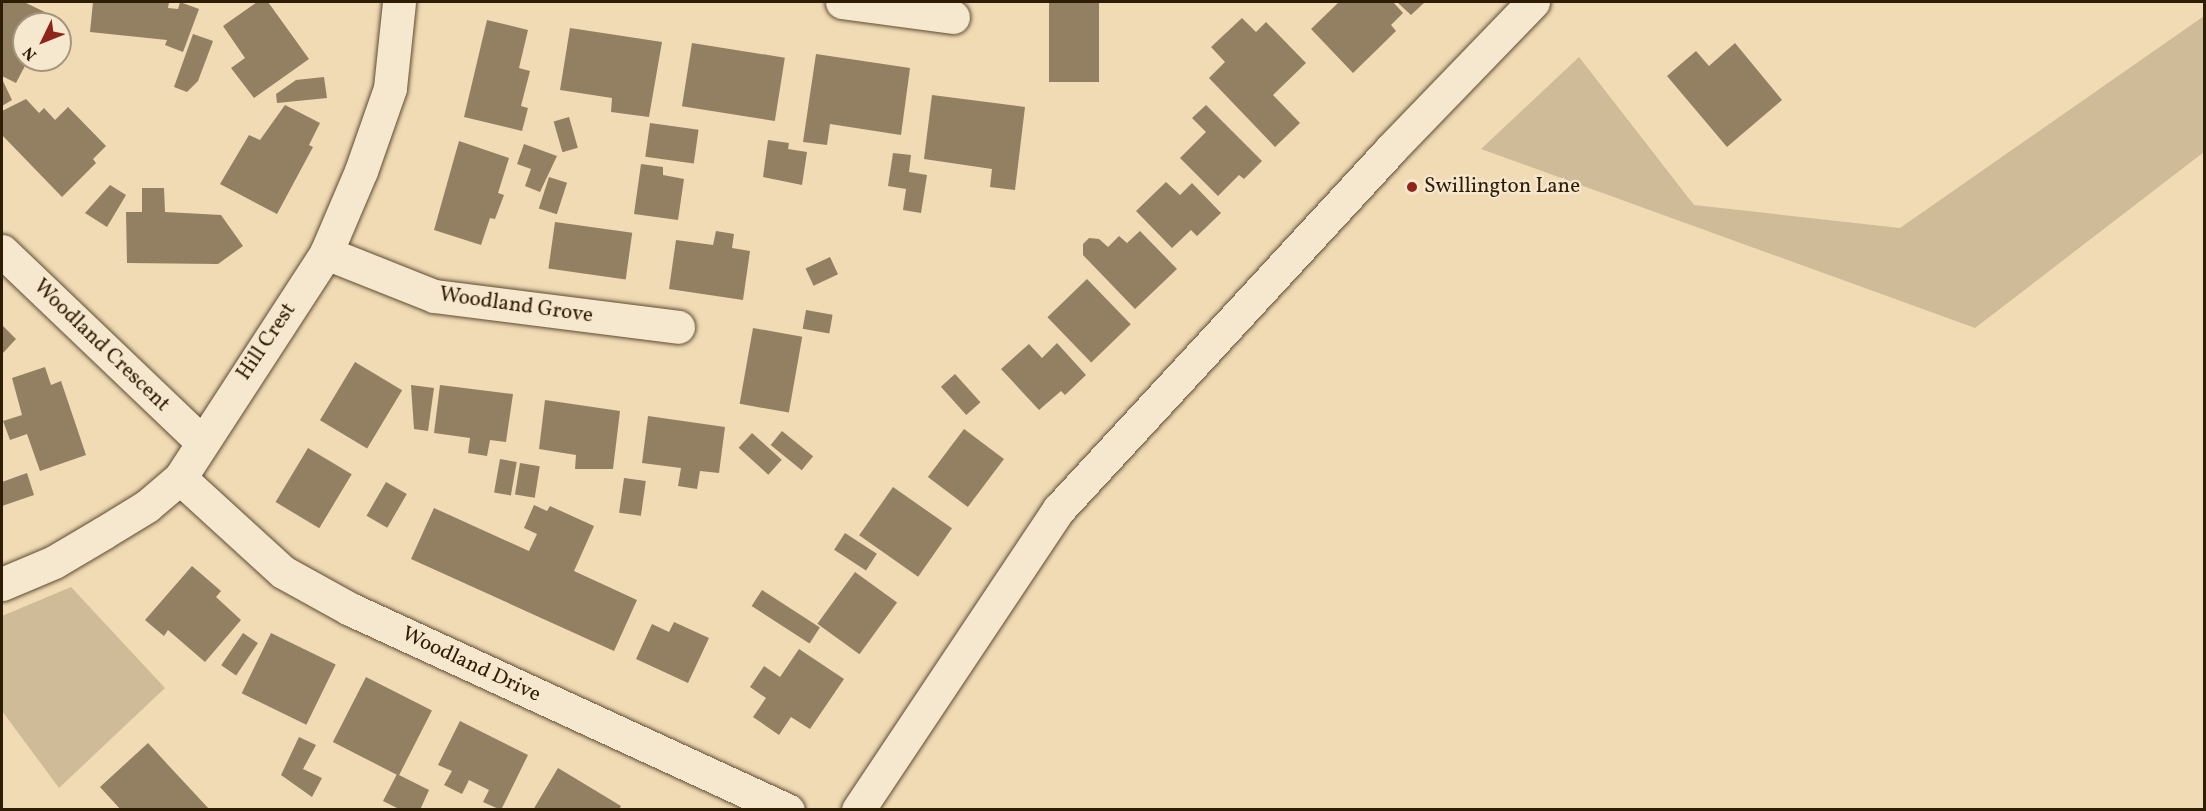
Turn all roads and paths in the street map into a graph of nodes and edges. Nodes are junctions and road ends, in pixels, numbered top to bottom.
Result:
1 (399, 2) edge
2 (842, 2) edge
3 (1533, 2) edge
4 (953, 17) dead end
5 (2, 251) edge
6 (326, 253) junction
7 (678, 327) dead end
8 (201, 441) junction
9 (180, 478) junction
10 (2, 584) edge
11 (788, 810) edge
12 (858, 810) edge

1 - 6 street, Hill Crest
2 - 4 street
3 - 12 street
5 - 8 street, Woodland Crescent
6 - 7 street, Woodland Grove
6 - 8 street, Hill Crest
8 - 9 street, Hill Crest
9 - 10 street, Hill Crest
9 - 11 street, Woodland Drive

